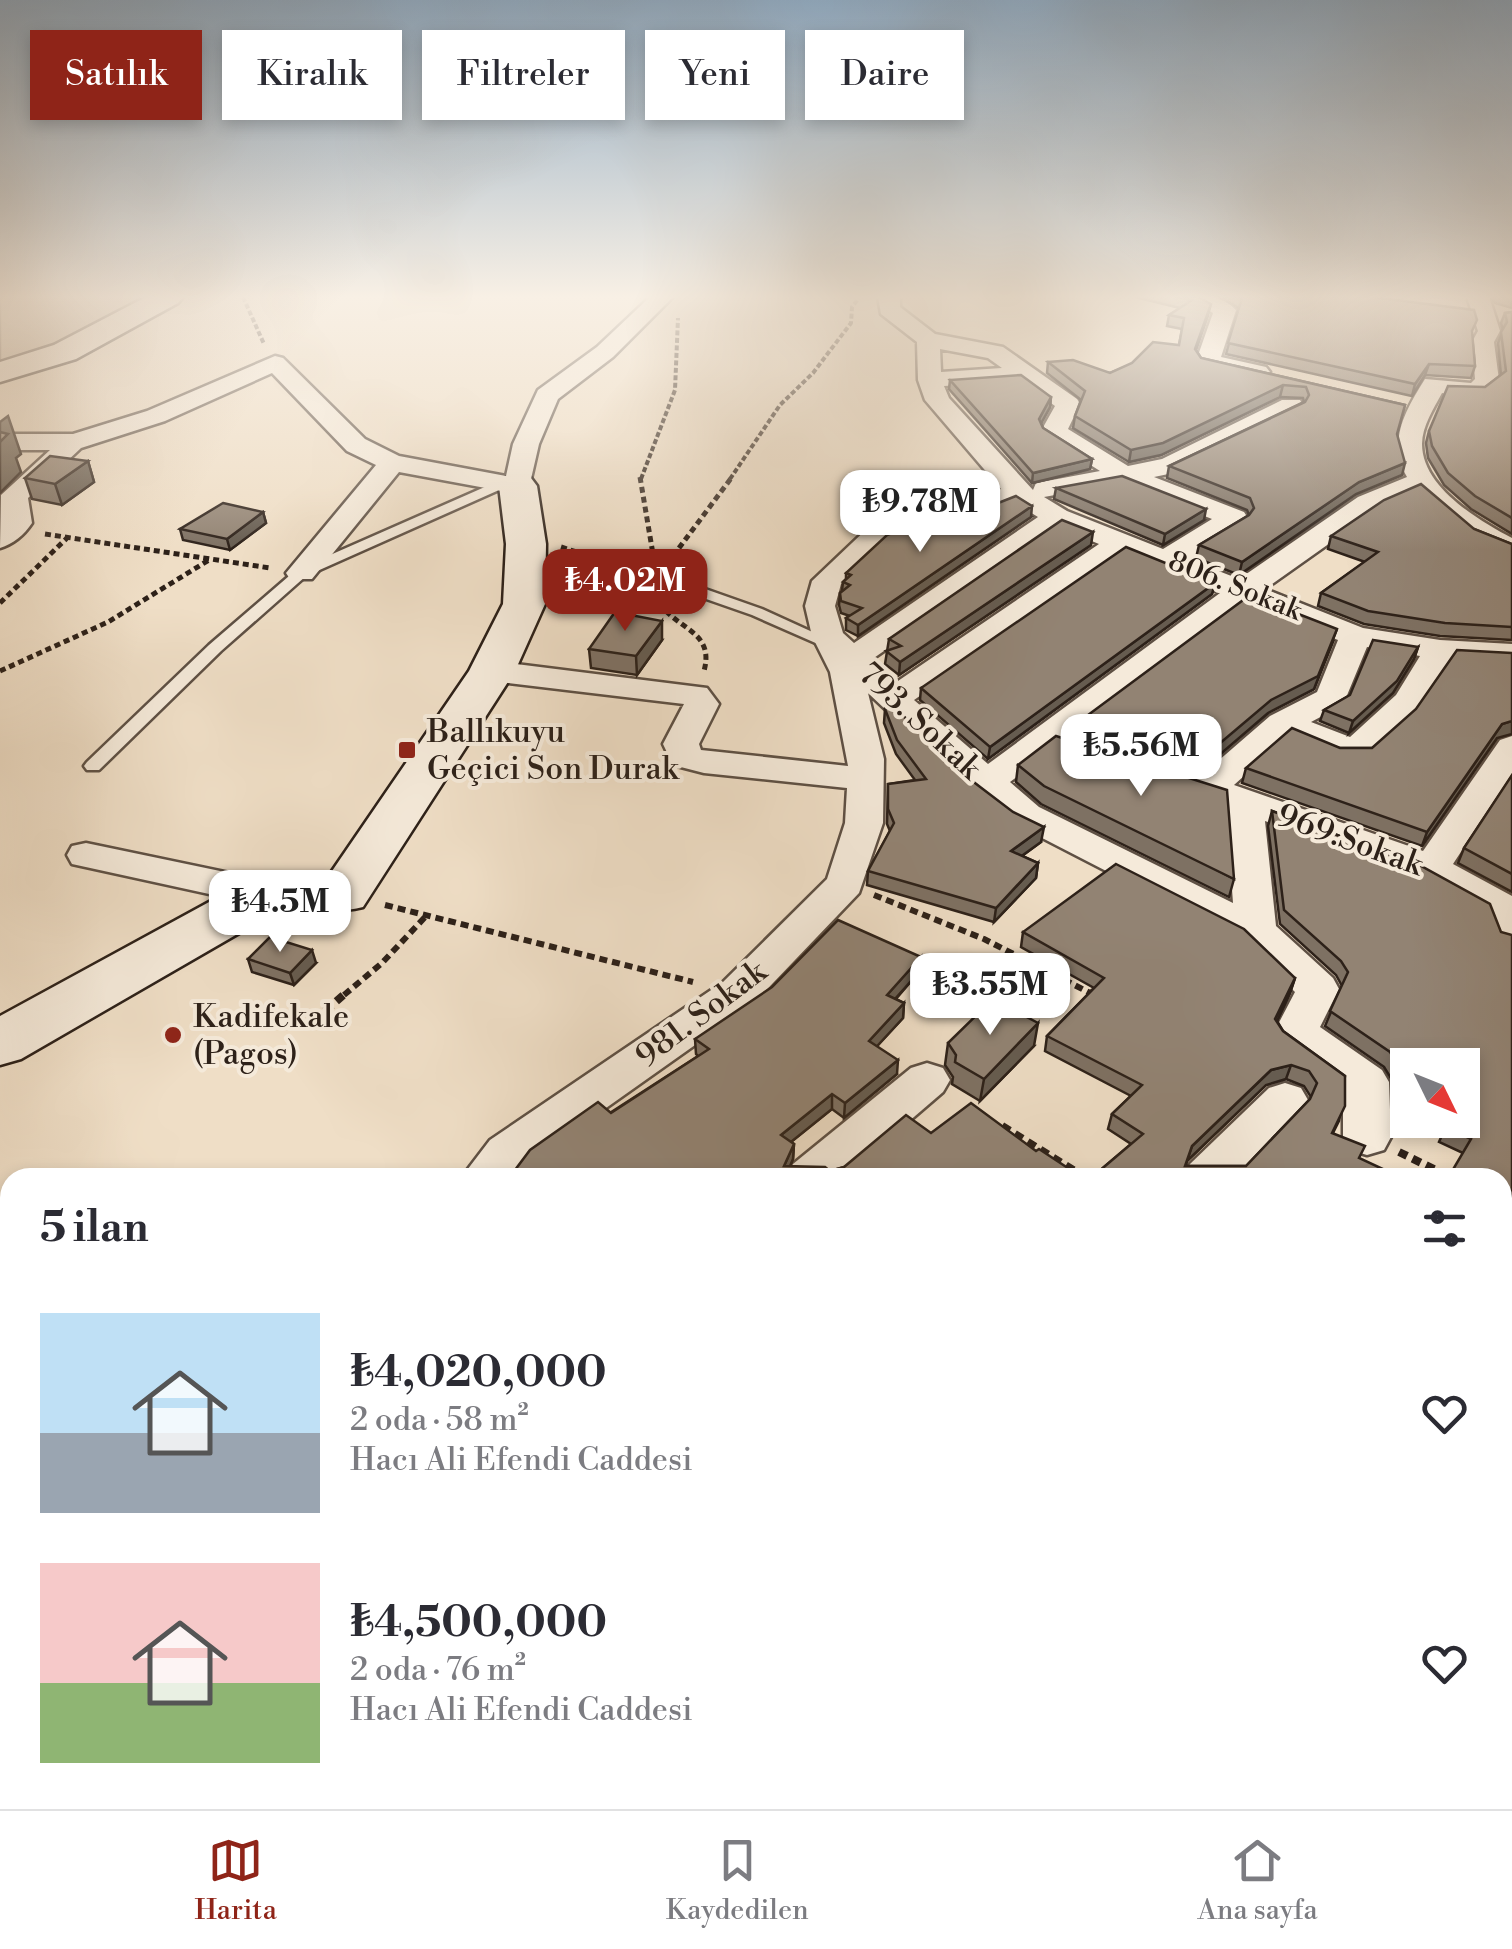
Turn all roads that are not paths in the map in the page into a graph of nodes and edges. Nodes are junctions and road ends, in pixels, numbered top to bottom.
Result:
1 (234, 381) edge
2 (293, 381) edge
3 (564, 381) edge
4 (931, 381) edge
5 (1035, 381) edge
6 (1486, 381) edge
7 (1297, 401) edge
8 (1388, 402) edge
9 (1423, 410) junction
10 (0, 442) edge
11 (75, 442) junction
12 (392, 463) junction
13 (1125, 475) junction
14 (1419, 482) junction
15 (510, 484) junction
16 (1041, 499) junction
17 (6, 534) edge
18 (1123, 541) junction
19 (1512, 549) edge
20 (1169, 558) junction
21 (982, 572) junction
22 (301, 573) junction
23 (674, 583) dead end
24 (1245, 589) junction
25 (1040, 597) junction
26 (1356, 636) junction
27 (838, 646) junction
28 (1440, 650) junction
29 (1512, 654) edge
30 (492, 671) junction
31 (894, 699) junction
32 (1282, 723) junction
33 (1511, 751) edge
34 (1139, 765) edge
35 (92, 766) dead end
36 (865, 779) junction
37 (985, 783) junction
38 (1227, 794) junction
39 (86, 855) dead end
40 (1431, 868) junction
41 (273, 895) junction
42 (1256, 931) junction
43 (1512, 935) edge
44 (0, 1044) edge
45 (927, 1080) dead end
46 (1285, 1100) dead end
47 (1368, 1137) road end
48 (494, 1168) edge
49 (822, 1168) edge
50 (1218, 1168) edge

1 - 11 street
2 - 12 street
3 - 15 street
4 - 16 street
5 - 13 street
6 - 9 street
7 - 13 street, 793. Sokak
8 - 9 street
9 - 14 street
10 - 11 street
11 - 17 street
12 - 15 street
12 - 22 street
13 - 16 street, 793. Sokak
13 - 20 street
14 - 19 street
14 - 24 street
15 - 22 lane
15 - 30 street
16 - 18 street, 806. Sokak
16 - 21 street
16 - 27 street, 793. Sokak
18 - 20 street, 806. Sokak
18 - 25 street
20 - 24 street, 806. Sokak
21 - 25 street
21 - 27 street
22 - 35 lane
23 - 27 lane
24 - 26 street, 806. Sokak
24 - 37 street
25 - 31 street
26 - 28 street, 806. Sokak
26 - 32 street
27 - 31 street, 793. Sokak
27 - 36 street, 981. Sokak
28 - 29 street, 806. Sokak
28 - 32 street
30 - 36 street
30 - 41 street
31 - 37 street, 793. Sokak
32 - 38 street
33 - 40 street
34 - 38 street, 969.Sokak
36 - 48 street, 981. Sokak
37 - 42 street, 793. Sokak
38 - 40 street, 969.Sokak
38 - 42 street
39 - 41 street
40 - 43 street, 969.Sokak
41 - 44 street
42 - 47 street, 793. Sokak
45 - 49 street
46 - 50 street

